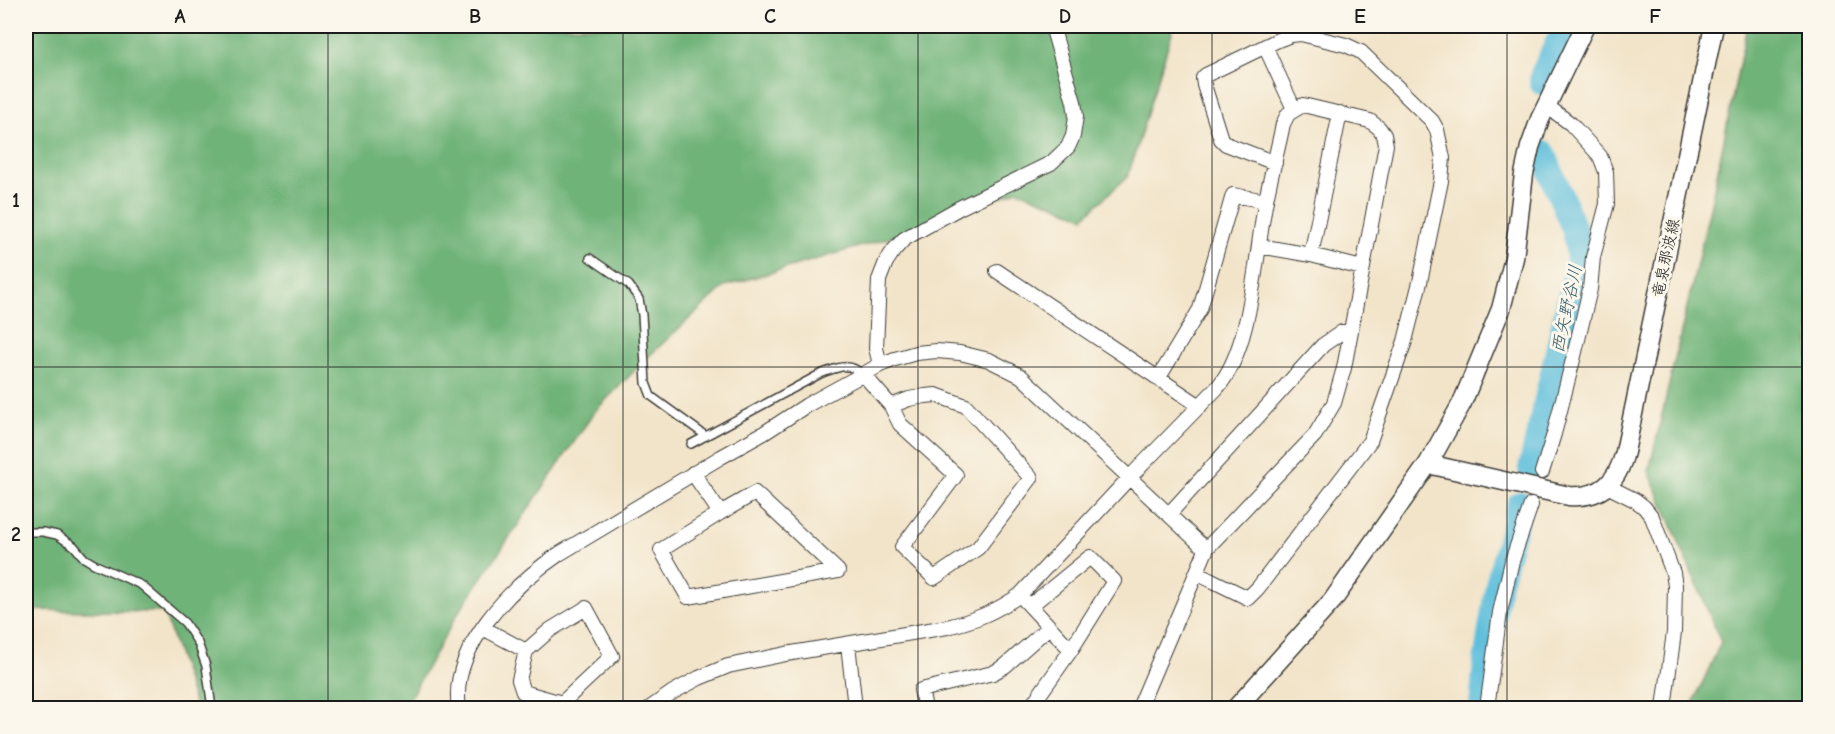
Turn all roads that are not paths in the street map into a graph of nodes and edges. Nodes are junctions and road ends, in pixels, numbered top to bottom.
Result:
1 (1052, 26) edge
2 (1585, 26) edge
3 (1714, 26) edge
4 (1265, 46) junction
5 (1547, 106) junction
6 (1294, 108) junction
7 (1340, 113) junction
8 (1275, 162) junction
9 (1266, 201) junction
10 (1259, 246) junction
11 (1311, 255) junction
12 (590, 258) dead end
13 (1362, 268) junction
14 (997, 270) dead end
15 (1350, 331) junction
16 (880, 365) junction
17 (863, 374) junction
18 (1158, 379) junction
19 (891, 406) junction
20 (1200, 406) junction
21 (706, 436) junction
22 (691, 444) dead end
23 (1428, 464) junction
24 (1542, 472) dead end
25 (693, 473) junction
26 (1130, 477) junction
27 (1607, 486) junction
28 (1531, 506) dead end
29 (720, 513) junction
30 (1168, 514) junction
31 (26, 532) edge
32 (1207, 548) junction
33 (1197, 573) junction
34 (1020, 595) junction
35 (1030, 606) junction
36 (1048, 627) junction
37 (483, 628) junction
38 (848, 644) junction
39 (1071, 650) junction
40 (526, 651) junction
41 (212, 708) edge
42 (459, 708) edge
43 (650, 708) edge
44 (855, 708) edge
45 (926, 708) edge
46 (1030, 708) edge
47 (1139, 708) edge
48 (1236, 708) edge
49 (1487, 708) edge
50 (1664, 708) edge

1 - 16 street
2 - 5 street
3 - 27 street, 竜泉那波線
4 - 6 street
4 - 8 street
4 - 33 street
5 - 23 street
5 - 24 street
6 - 7 street
6 - 8 street
7 - 11 street
7 - 13 street
8 - 9 street
9 - 10 street
9 - 18 street
10 - 11 street
10 - 20 street
11 - 13 street
12 - 21 lane
13 - 15 street
14 - 18 street
15 - 30 street
15 - 32 street
16 - 17 street
16 - 26 street
17 - 19 street
17 - 21 lane
17 - 25 street
18 - 20 street
19 - 19 street
20 - 26 street
21 - 22 lane
23 - 27 street
23 - 48 street
25 - 29 street
25 - 37 street
26 - 30 street
26 - 34 street
27 - 50 street
28 - 49 street
29 - 29 street
30 - 32 street
31 - 41 lane
32 - 33 street
33 - 47 street
34 - 35 street
34 - 38 street
35 - 36 street
35 - 39 street
36 - 39 street
36 - 45 street
37 - 40 street
37 - 42 street
38 - 43 street
38 - 44 street
39 - 46 street
40 - 40 street

